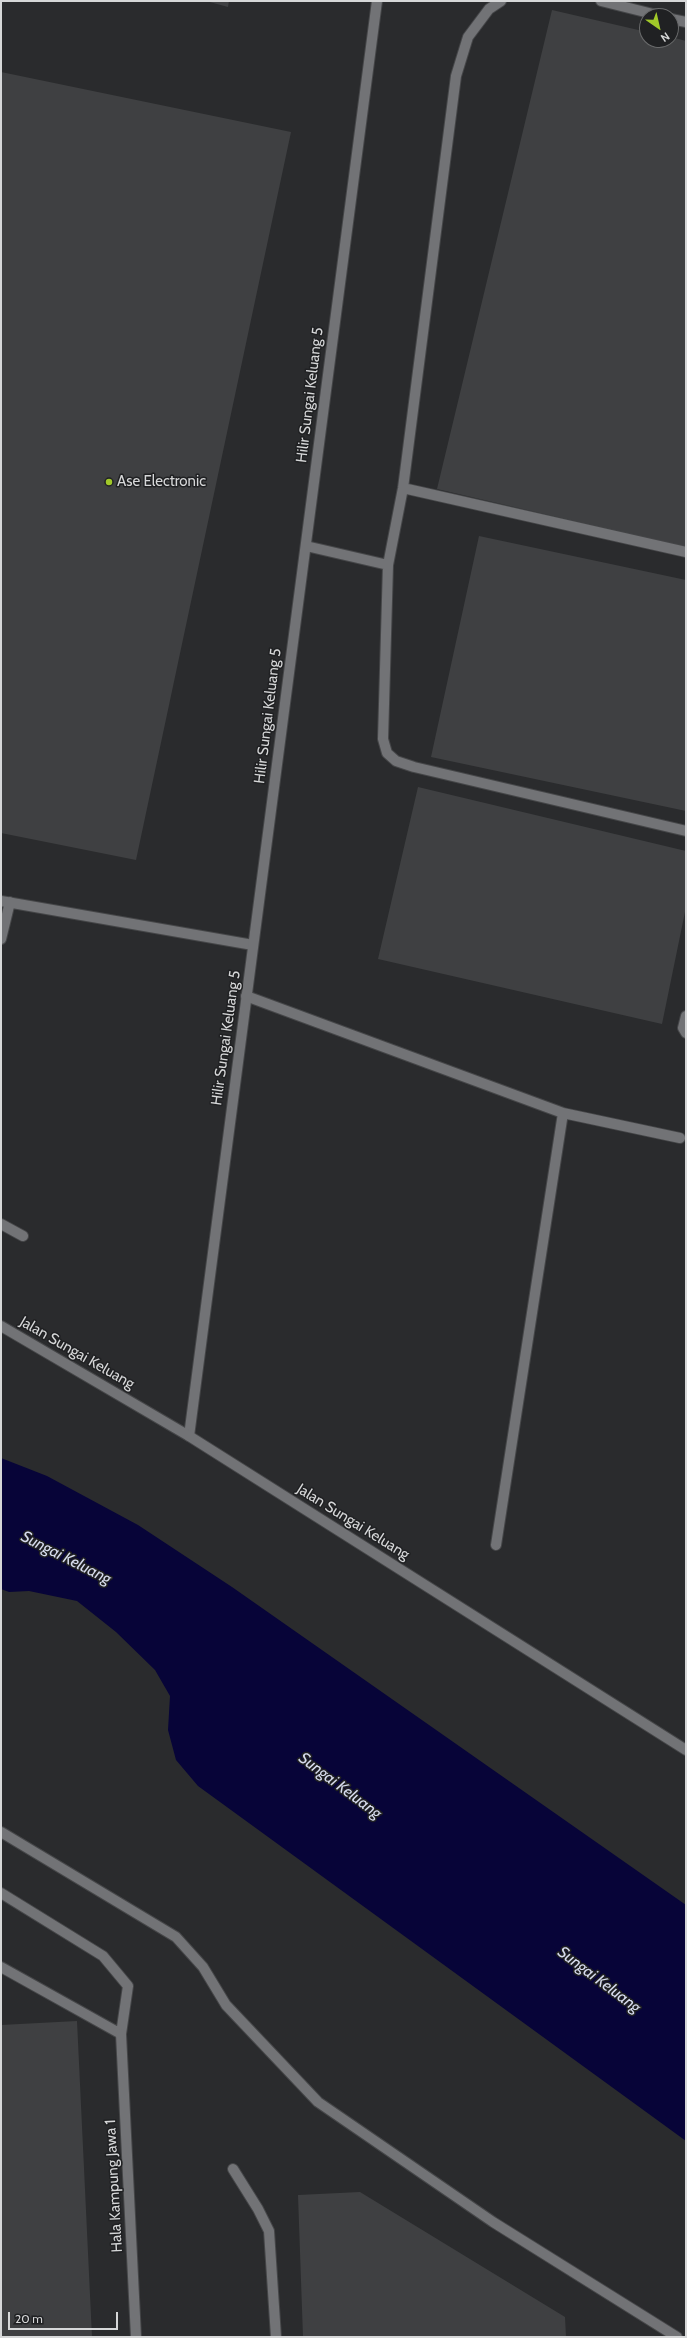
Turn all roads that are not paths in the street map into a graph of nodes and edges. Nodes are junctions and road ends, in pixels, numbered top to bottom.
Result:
1 (377, 1) edge
2 (501, 1) edge
3 (601, 1) edge
4 (639, 10) edge
5 (403, 488) junction
6 (306, 546) junction
7 (686, 552) edge
8 (388, 564) junction
9 (686, 831) edge
10 (6, 902) edge
11 (1, 939) edge
12 (253, 945) junction
13 (246, 996) junction
14 (686, 1016) edge
15 (686, 1033) edge
16 (563, 1113) junction
17 (680, 1138) dead end
18 (1, 1224) edge
19 (23, 1236) dead end
20 (1, 1326) edge
21 (189, 1436) junction
22 (496, 1545) dead end
23 (686, 1750) edge
24 (1, 1832) edge
25 (1, 1893) edge
26 (1, 1967) edge
27 (121, 2034) junction
28 (233, 2169) dead end
29 (136, 2337) edge
30 (276, 2337) edge
31 (677, 2337) edge

1 - 6 street, Hilir Sungai Keluang 5
2 - 5 street
3 - 4 street
5 - 7 street
5 - 8 street
6 - 8 street
6 - 12 street, Hilir Sungai Keluang 5
8 - 9 street
10 - 11 street
10 - 12 street
12 - 13 street, Hilir Sungai Keluang 5
13 - 16 street
13 - 21 street, Hilir Sungai Keluang 5
14 - 15 street
16 - 17 street
16 - 22 street
18 - 19 street
20 - 21 street, Jalan Sungai Keluang
21 - 23 street, Jalan Sungai Keluang
24 - 31 street
25 - 27 street, Hala Kampung Jawa 1
26 - 27 street
27 - 29 street, Hala Kampung Jawa 1
28 - 30 street

